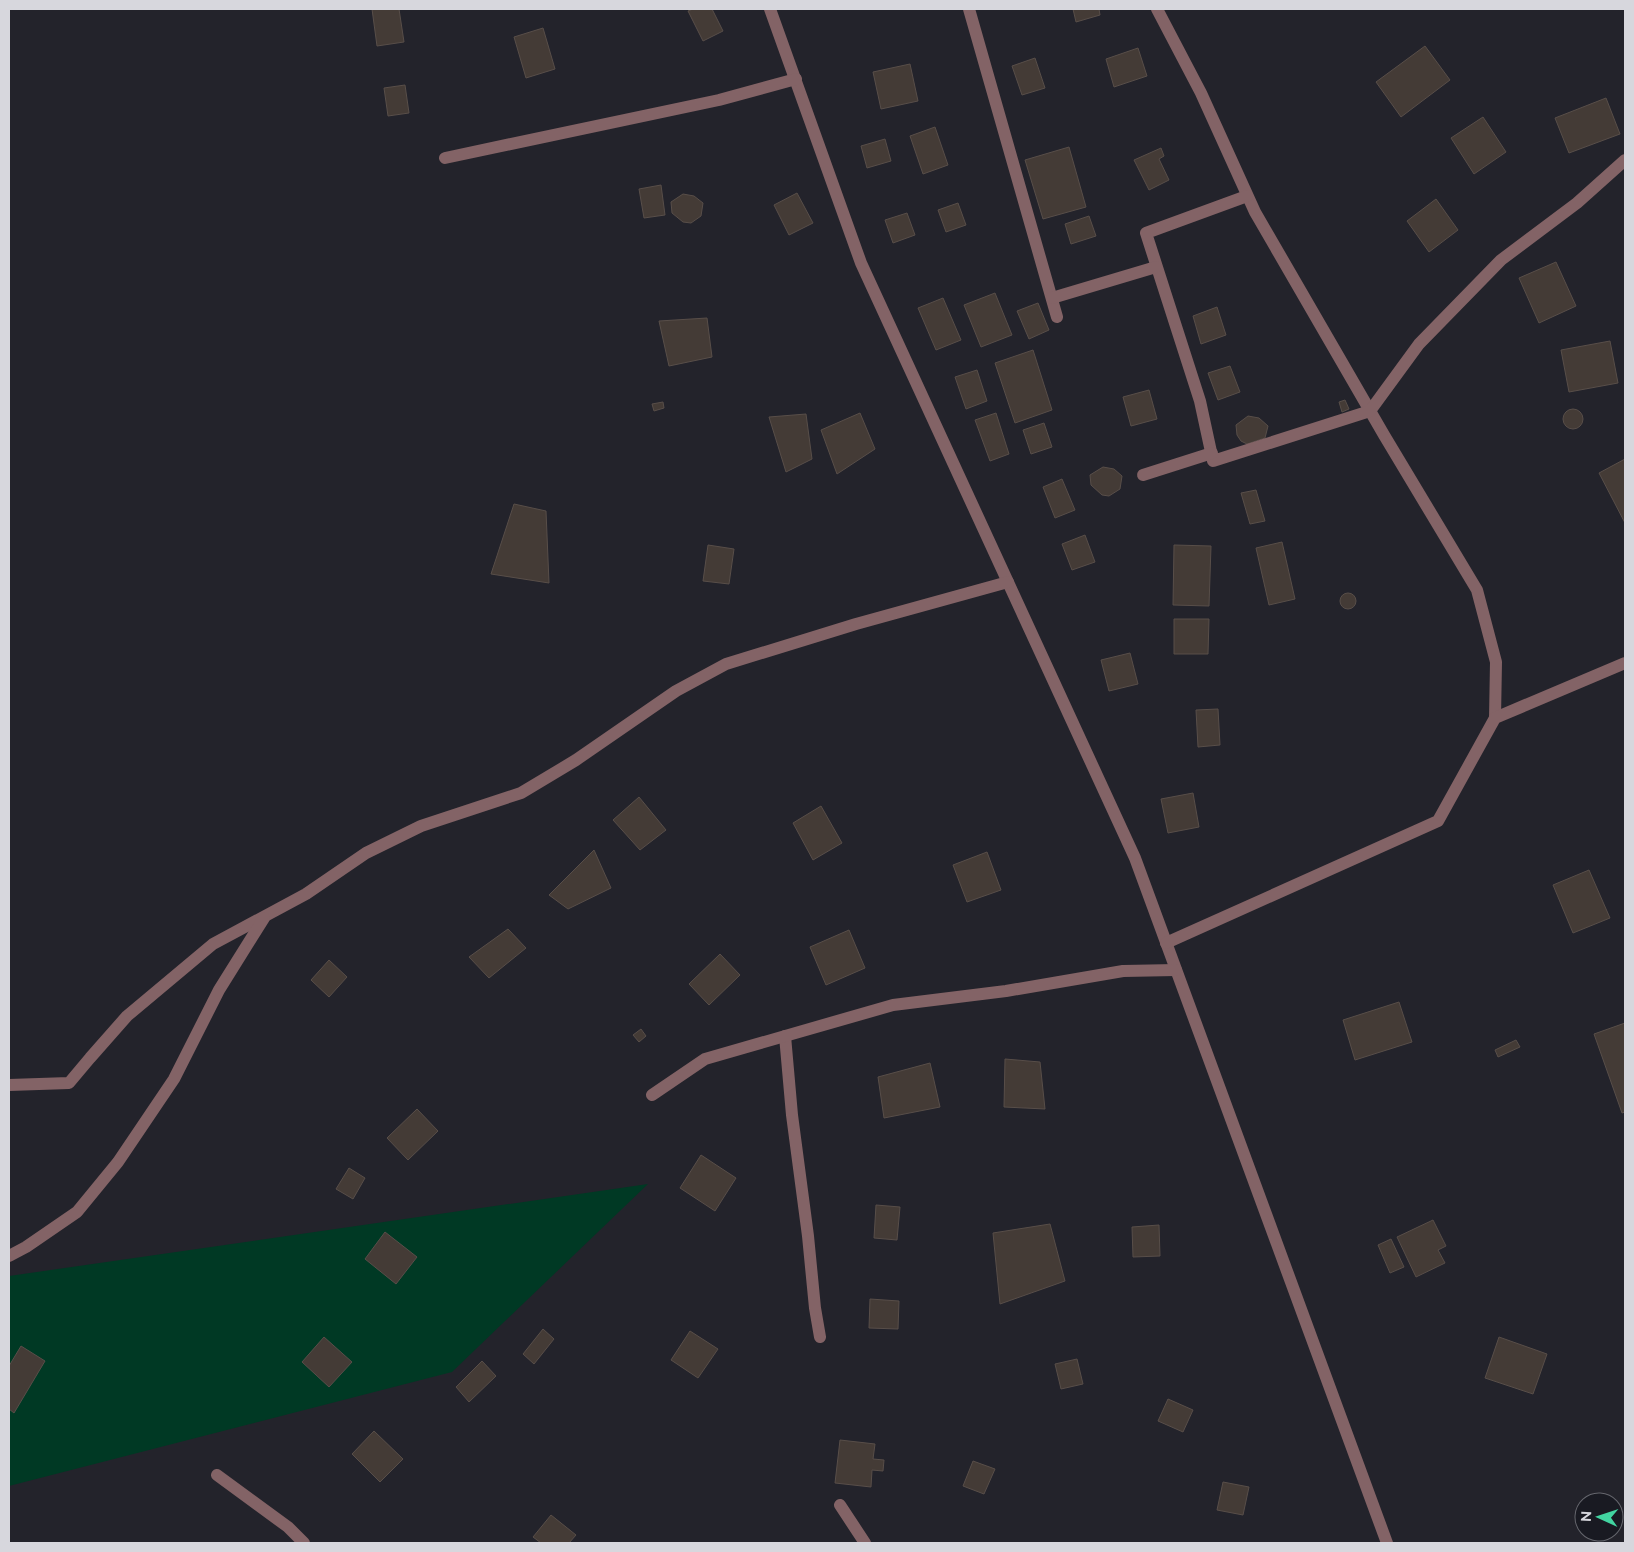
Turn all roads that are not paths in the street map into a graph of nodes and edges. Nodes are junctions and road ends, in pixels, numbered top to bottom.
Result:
1 (969, 9) edge
2 (1158, 9) edge
3 (774, 10) edge
4 (796, 79) junction
5 (445, 158) dead end
6 (1625, 160) edge
7 (1247, 196) junction
8 (1156, 267) junction
9 (1052, 298) junction
10 (1057, 317) dead end
11 (1370, 411) junction
12 (1212, 453) junction
13 (1143, 475) dead end
14 (1008, 582) junction
15 (1625, 663) edge
16 (1495, 718) junction
17 (266, 916) junction
18 (1166, 943) junction
19 (1176, 970) junction
20 (786, 1036) junction
21 (9, 1085) edge
22 (652, 1095) dead end
23 (9, 1256) edge
24 (820, 1337) dead end
25 (217, 1475) dead end
26 (840, 1505) dead end
27 (304, 1543) edge
28 (866, 1543) edge
29 (1386, 1543) edge

1 - 9 street
2 - 7 street
3 - 4 street
4 - 5 street
4 - 14 street
6 - 11 street
7 - 8 street
7 - 11 street
8 - 9 street
8 - 12 street
9 - 10 street
11 - 12 street
11 - 16 street
12 - 13 street
14 - 17 street
14 - 18 street
15 - 16 street
16 - 18 street
17 - 21 street
17 - 23 street
18 - 19 street
19 - 20 street
19 - 29 street
20 - 22 street
20 - 24 street
25 - 27 street
26 - 28 street

